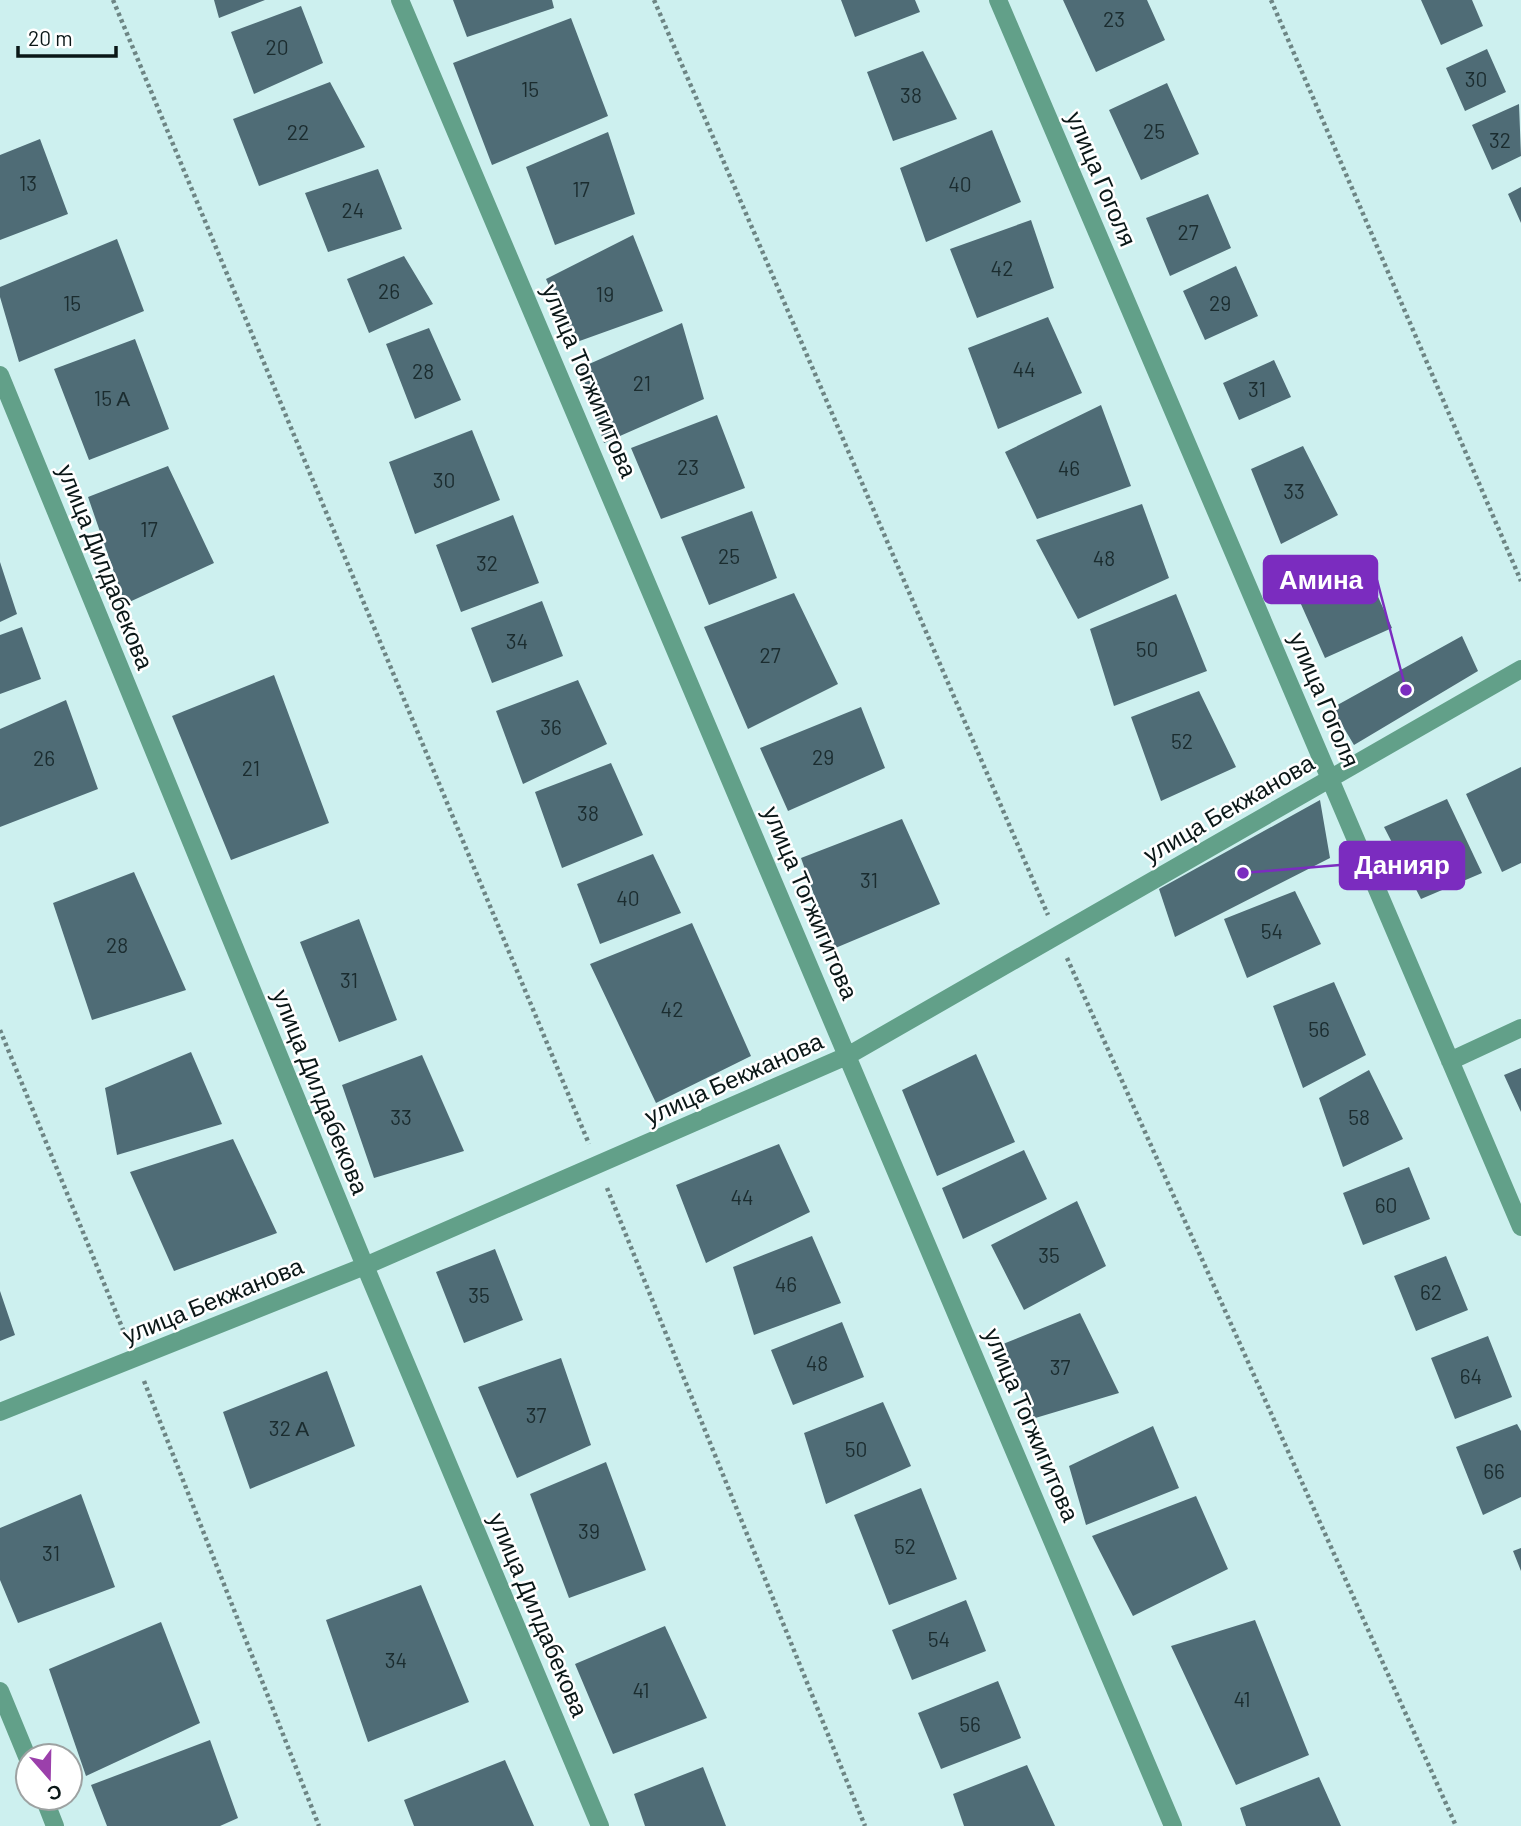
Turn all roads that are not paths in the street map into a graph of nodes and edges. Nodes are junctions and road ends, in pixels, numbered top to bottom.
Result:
1 (400, 0) edge
2 (998, 0) edge
3 (0, 374) edge
4 (1521, 669) edge
5 (1331, 778) junction
6 (1521, 1028) edge
7 (849, 1055) junction
8 (1450, 1061) junction
9 (1521, 1227) edge
10 (365, 1266) junction
11 (0, 1412) edge
12 (0, 1691) edge
13 (21, 1742) edge
14 (600, 1826) edge
15 (1173, 1826) edge

1 - 7 street, улица Тогжигитова
2 - 5 street, улица Гоголя
3 - 10 street, улица Дилдабекова
4 - 5 street, улица Бекжанова
5 - 7 street, улица Бекжанова
5 - 8 street, улица Гоголя
6 - 8 street
7 - 10 street, улица Бекжанова
7 - 15 street, улица Тогжигитова
8 - 9 street, улица Гоголя
10 - 11 street, улица Бекжанова
10 - 14 street, улица Дилдабекова
12 - 13 street

